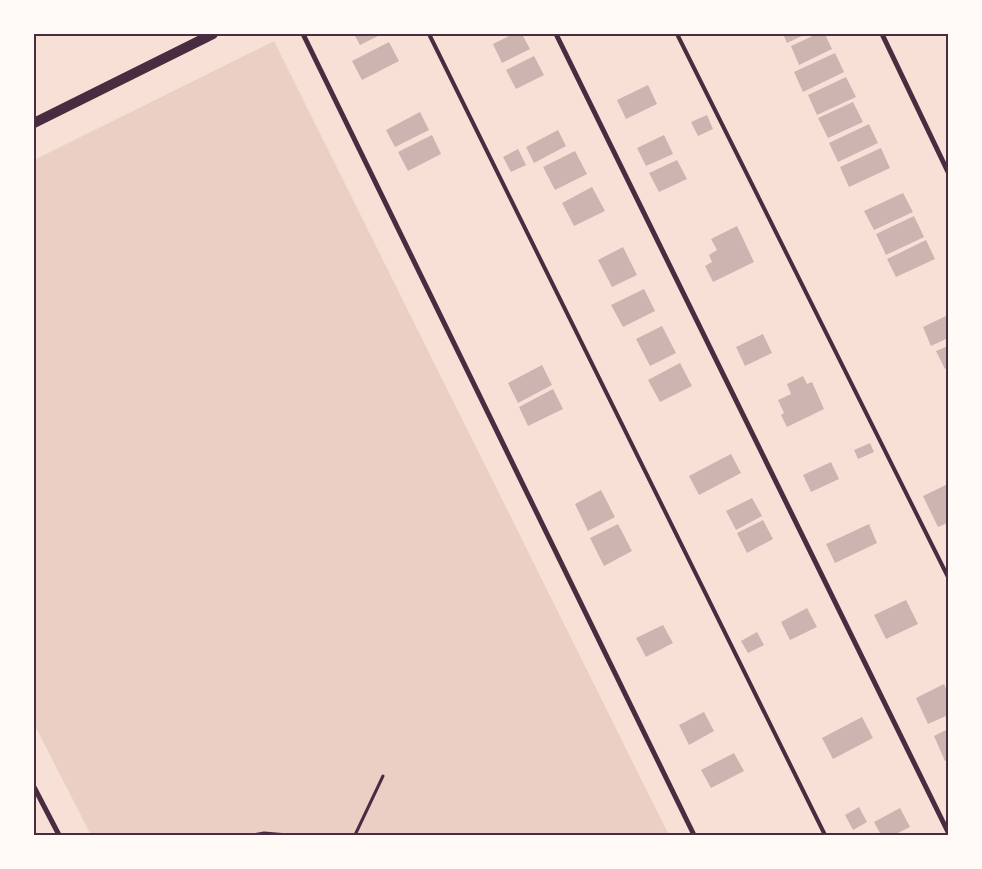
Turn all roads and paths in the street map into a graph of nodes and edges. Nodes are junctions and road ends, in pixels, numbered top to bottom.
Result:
1 (213, 34) edge
2 (303, 34) edge
3 (429, 34) edge
4 (556, 34) edge
5 (678, 34) edge
6 (882, 34) edge
7 (34, 123) edge
8 (948, 172) edge
9 (948, 577) edge
10 (384, 776) dead end
11 (34, 787) edge
12 (948, 832) edge
13 (59, 835) edge
14 (253, 835) edge
15 (288, 835) edge
16 (355, 835) edge
17 (694, 835) edge
18 (825, 835) edge

1 - 7 main road
2 - 17 street
3 - 18 lane
4 - 12 street
5 - 9 lane
6 - 8 street
10 - 16 path
11 - 13 street
14 - 15 path

